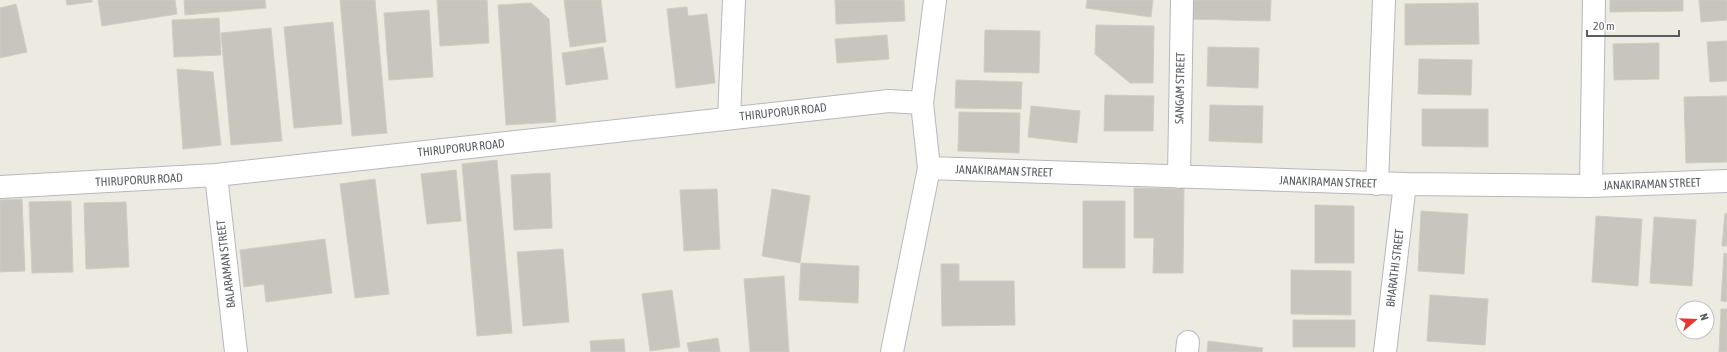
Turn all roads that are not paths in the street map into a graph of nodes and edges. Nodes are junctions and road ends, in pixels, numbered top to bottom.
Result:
1 (734, 0) edge
2 (935, 0) edge
3 (1182, 0) edge
4 (1384, 0) edge
5 (1594, 0) edge
6 (922, 103) junction
7 (730, 118) junction
8 (929, 168) junction
9 (216, 175) junction
10 (1178, 177) junction
11 (1727, 181) edge
12 (1377, 184) junction
13 (1405, 184) junction
14 (1591, 186) junction
15 (0, 187) edge
16 (236, 352) edge
17 (892, 352) edge
18 (1385, 352) edge

1 - 7 street
2 - 6 street
3 - 10 street, SANGAM STREET
4 - 12 street
5 - 14 street
6 - 7 street, THIRUPORUR ROAD
6 - 8 street
7 - 9 street, THIRUPORUR ROAD
8 - 10 street, JANAKIRAMAN STREET
8 - 17 street
9 - 15 street, THIRUPORUR ROAD
9 - 16 street, BALARAMAN STREET
10 - 12 street, JANAKIRAMAN STREET
11 - 14 street, JANAKIRAMAN STREET
12 - 13 street, JANAKIRAMAN STREET
13 - 14 street, JANAKIRAMAN STREET
13 - 18 street, BHARATHI STREET

